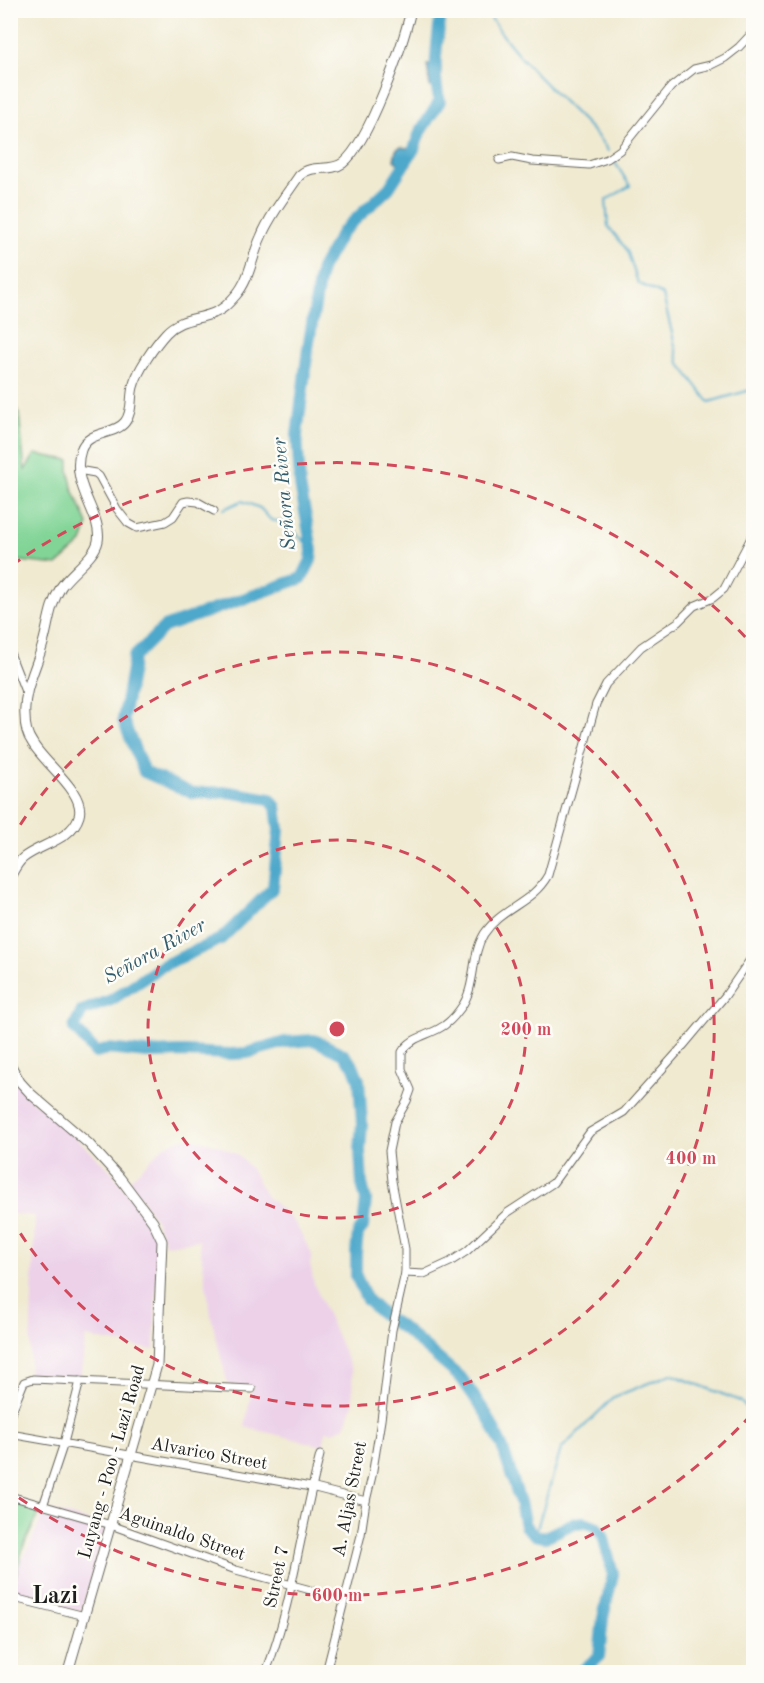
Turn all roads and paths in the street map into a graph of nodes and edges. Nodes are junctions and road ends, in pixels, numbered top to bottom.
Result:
1 (411, 10) edge
2 (753, 31) edge
3 (499, 160) dead end
4 (78, 470) junction
5 (214, 511) dead end
6 (753, 532) edge
7 (10, 653) edge
8 (26, 694) junction
9 (10, 877) edge
10 (753, 954) edge
11 (10, 1064) edge
12 (405, 1274) junction
13 (80, 1381) junction
14 (152, 1386) junction
15 (252, 1389) dead end
16 (10, 1416) edge
17 (10, 1434) edge
18 (64, 1443) junction
19 (132, 1455) junction
20 (320, 1455) dead end
21 (311, 1487) junction
22 (10, 1496) edge
23 (366, 1501) junction
24 (43, 1506) junction
25 (111, 1526) junction
26 (292, 1584) junction
27 (10, 1597) edge
28 (344, 1599) junction
29 (85, 1616) junction
30 (68, 1672) edge
31 (267, 1672) edge
32 (326, 1672) edge

1 - 4 main road
2 - 3 street
4 - 5 street
4 - 8 main road
6 - 12 street, A. Aljas Street
7 - 8 street
8 - 9 main road
10 - 12 street
11 - 14 main road, Luyang - Poo - Lazi Road
12 - 23 street, A. Aljas Street
13 - 14 street
13 - 16 street
13 - 18 street
14 - 15 street
14 - 19 main road, Luyang - Poo - Lazi Road
17 - 18 street, Alvarico Street
18 - 19 street, Alvarico Street
18 - 24 street
19 - 21 street, Alvarico Street
19 - 25 main road, Luyang - Poo - Lazi Road
20 - 21 street, Street 7
21 - 23 street, Alvarico Street
21 - 26 street, Street 7
22 - 24 street, Aguinaldo Street
23 - 28 street, A. Aljas Street
24 - 25 street, Aguinaldo Street
25 - 26 street, Aguinaldo Street
25 - 29 main road, Luyang - Poo - Lazi Road
26 - 28 street, Aguinaldo Street
26 - 31 street, Street 7
27 - 29 street
28 - 32 street, A. Aljas Street
29 - 30 main road, Luyang - Poo - Lazi Road

